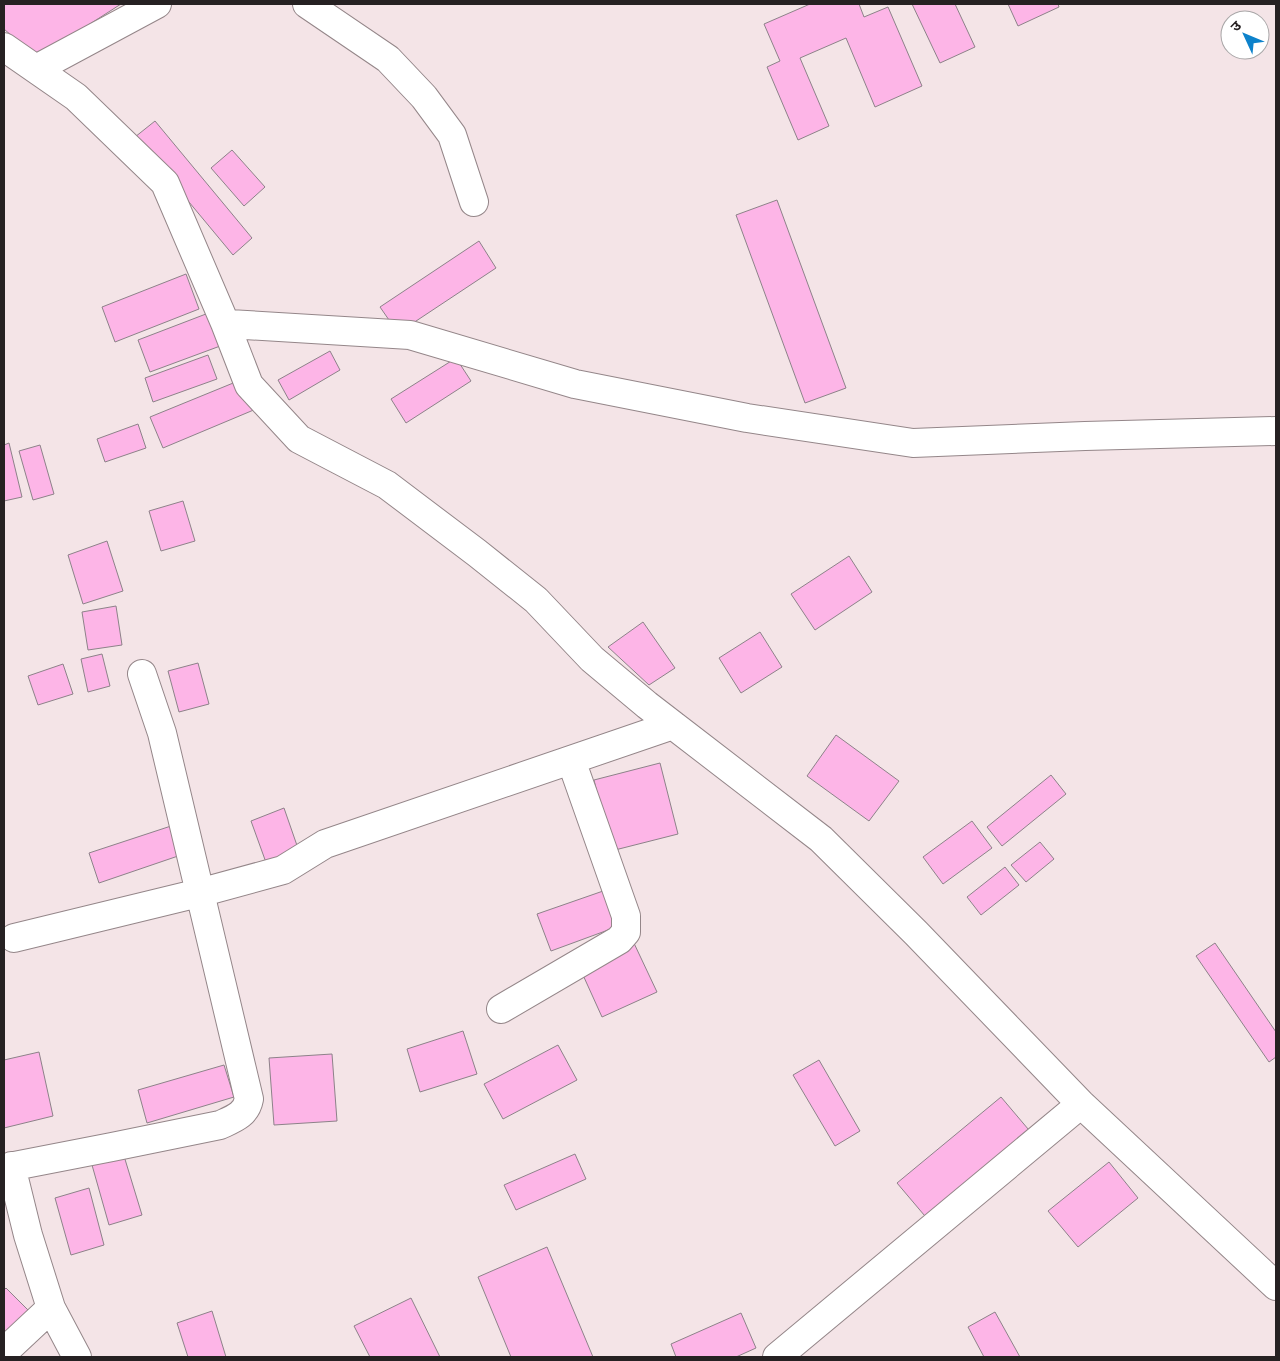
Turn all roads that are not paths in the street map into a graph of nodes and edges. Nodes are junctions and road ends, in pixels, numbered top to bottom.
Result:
1 (157, 4) edge
2 (307, 4) edge
3 (4, 47) edge
4 (36, 69) junction
5 (474, 202) dead end
6 (225, 323) junction
7 (1276, 431) edge
8 (142, 674) dead end
9 (673, 725) junction
10 (571, 760) junction
11 (199, 893) junction
12 (14, 938) dead end
13 (501, 1009) dead end
14 (1081, 1104) junction
15 (7, 1167) edge
16 (1276, 1286) edge
17 (50, 1308) junction
18 (4, 1352) edge
19 (77, 1357) edge
20 (776, 1357) edge

1 - 4 street
2 - 5 street
3 - 4 street
4 - 6 street
6 - 7 street
6 - 9 street
8 - 11 street
9 - 10 street
9 - 14 street
10 - 11 street
10 - 13 street
11 - 12 street
11 - 15 street
14 - 16 street
14 - 20 street
15 - 17 street
17 - 18 street
17 - 19 street

